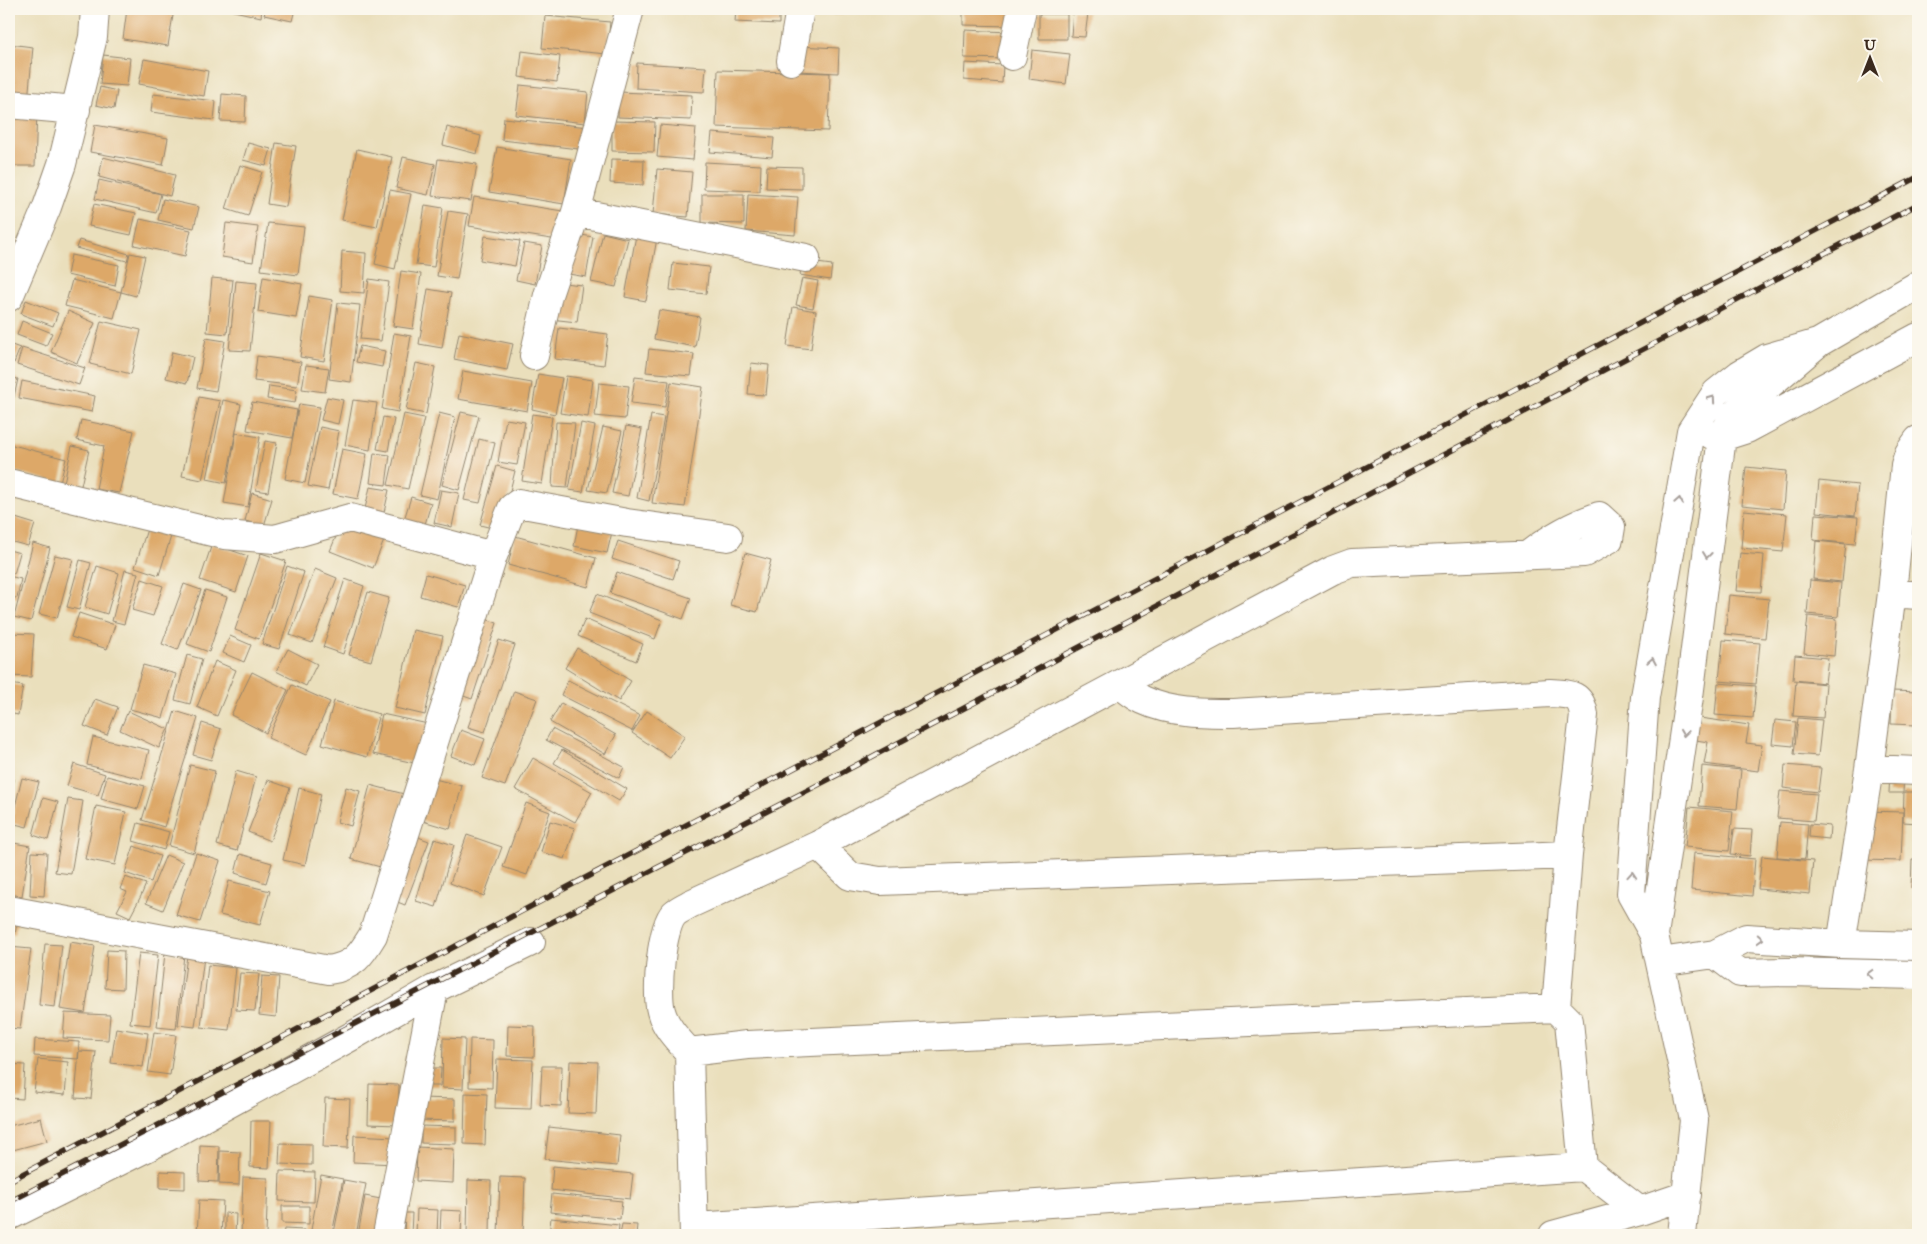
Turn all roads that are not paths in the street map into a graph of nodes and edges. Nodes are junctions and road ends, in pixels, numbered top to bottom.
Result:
1 (95, 9) edge
2 (630, 9) edge
3 (800, 9) edge
4 (1022, 9) edge
5 (1012, 56) dead end
6 (791, 61) dead end
7 (9, 104) edge
8 (76, 110) junction
9 (576, 212) junction
10 (806, 258) dead end
11 (1918, 285) edge
12 (9, 297) edge
13 (1918, 337) edge
14 (1818, 343) junction
15 (534, 356) dead end
16 (1690, 431) junction
17 (1722, 437) junction
18 (1918, 440) edge
19 (9, 483) edge
20 (728, 537) dead end
21 (1528, 555) dead end
22 (493, 556) junction
23 (1905, 594) edge
24 (1120, 684) junction
25 (1645, 697) junction
26 (1689, 697) junction
27 (1869, 769) junction
28 (1918, 771) edge
29 (818, 846) junction
30 (1568, 855) junction
31 (9, 910) edge
32 (1654, 935) junction
33 (531, 942) dead end
34 (1841, 944) junction
35 (1918, 946) edge
36 (1715, 954) junction
37 (1660, 962) junction
38 (1918, 975) edge
39 (434, 989) junction
40 (1556, 1008) junction
41 (689, 1052) junction
42 (1583, 1167) junction
43 (1687, 1195) junction
44 (1640, 1211) junction
45 (9, 1216) edge
46 (695, 1231) edge
47 (387, 1235) edge
48 (1554, 1235) edge
49 (1682, 1235) edge

1 - 8 street
2 - 9 street
3 - 6 street
4 - 5 street
7 - 8 street
8 - 12 street
9 - 10 street
9 - 15 street
11 - 14 street
13 - 17 street
16 -> 14 street
14 - 17 street
16 - 17 street
25 -> 16 street
17 -> 26 street
18 - 23 street
19 - 22 street
20 - 22 street
21 - 24 street
22 - 31 street
23 - 27 street
24 - 29 street
24 - 30 street
25 - 26 street
32 -> 25 street
26 -> 32 street
27 - 28 street
27 - 34 street
29 - 30 street
29 - 41 street
30 - 40 street
32 - 37 street
33 - 39 street
34 - 35 street
36 -> 34 street
36 - 37 street
38 -> 36 street
37 - 43 street
39 - 45 street
39 - 47 street
40 - 41 street
40 - 42 street
41 - 46 street
42 - 44 street
42 - 46 street
43 - 44 street
43 - 49 street
44 - 48 street

